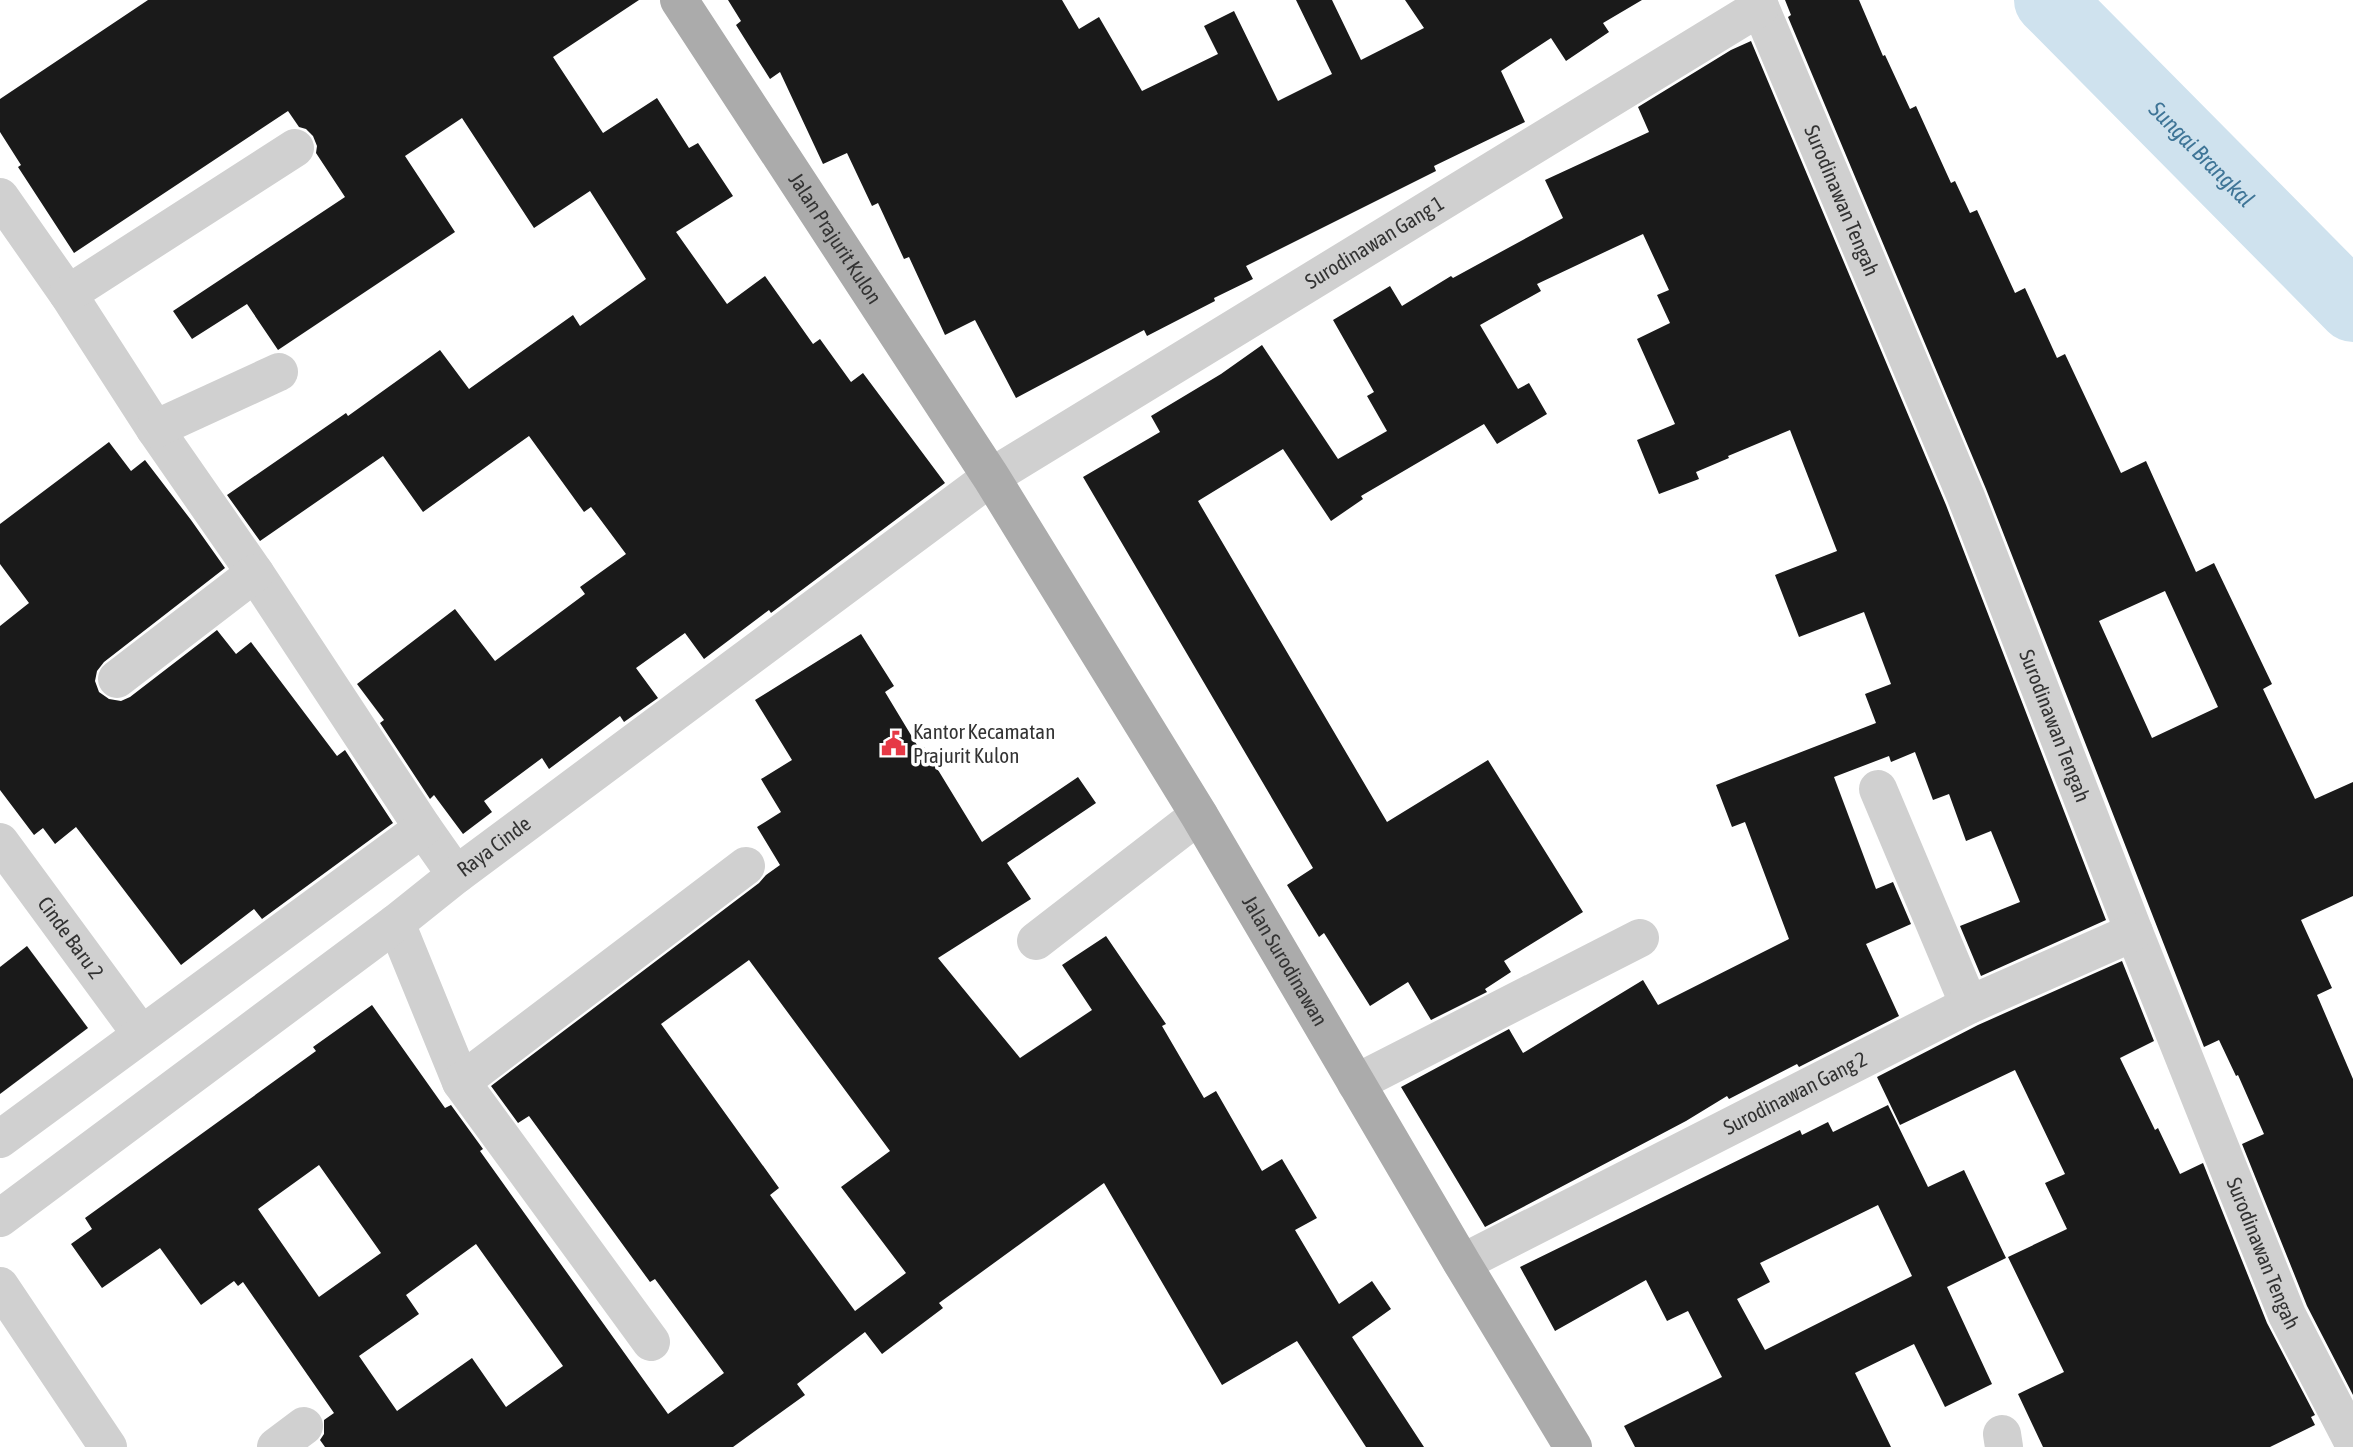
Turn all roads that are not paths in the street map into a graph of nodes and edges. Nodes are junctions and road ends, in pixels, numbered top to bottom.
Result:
1 (678, 0) edge
2 (1760, 4) edge
3 (295, 148) dead end
4 (0, 197) edge
5 (68, 295) junction
6 (279, 372) dead end
7 (155, 429) junction
8 (991, 477) junction
9 (255, 573) junction
10 (117, 679) dead end
11 (1878, 789) dead end
12 (1199, 815) junction
13 (423, 828) junction
14 (0, 842) edge
15 (746, 866) dead end
16 (456, 875) junction
17 (396, 923) junction
18 (2134, 932) junction
19 (1640, 938) dead end
20 (1036, 941) dead end
21 (1969, 1005) junction
22 (141, 1034) junction
23 (461, 1082) junction
24 (1356, 1083) junction
25 (0, 1139) edge
26 (0, 1218) edge
27 (1462, 1262) junction
28 (0, 1286) edge
29 (651, 1342) dead end
30 (2353, 1441) edge
31 (108, 1447) edge
32 (1573, 1447) edge

1 - 8 main road, Jalan Prajurit Kulon
2 - 8 street, Surodinawan Gang 1
2 - 18 street, Surodinawan Tengah
3 - 5 street
4 - 5 street
5 - 7 street
6 - 7 street
7 - 9 street
8 - 12 main road, Jalan Surodinawan
8 - 16 street, Raya Cinde
9 - 10 street
9 - 13 street
11 - 21 street
12 - 20 street
12 - 24 main road, Jalan Surodinawan
13 - 16 street
13 - 22 street
14 - 22 street, Cinde Baru 2
15 - 23 street
16 - 17 street, Raya Cinde
17 - 23 street
17 - 26 street, Raya Cinde
18 - 21 street, Surodinawan Gang 2
18 - 30 street, Surodinawan Tengah
19 - 24 street
21 - 27 street, Surodinawan Gang 2
22 - 25 street
23 - 29 street
24 - 27 main road, Jalan Surodinawan
27 - 32 main road, Jalan Surodinawan
28 - 31 street

